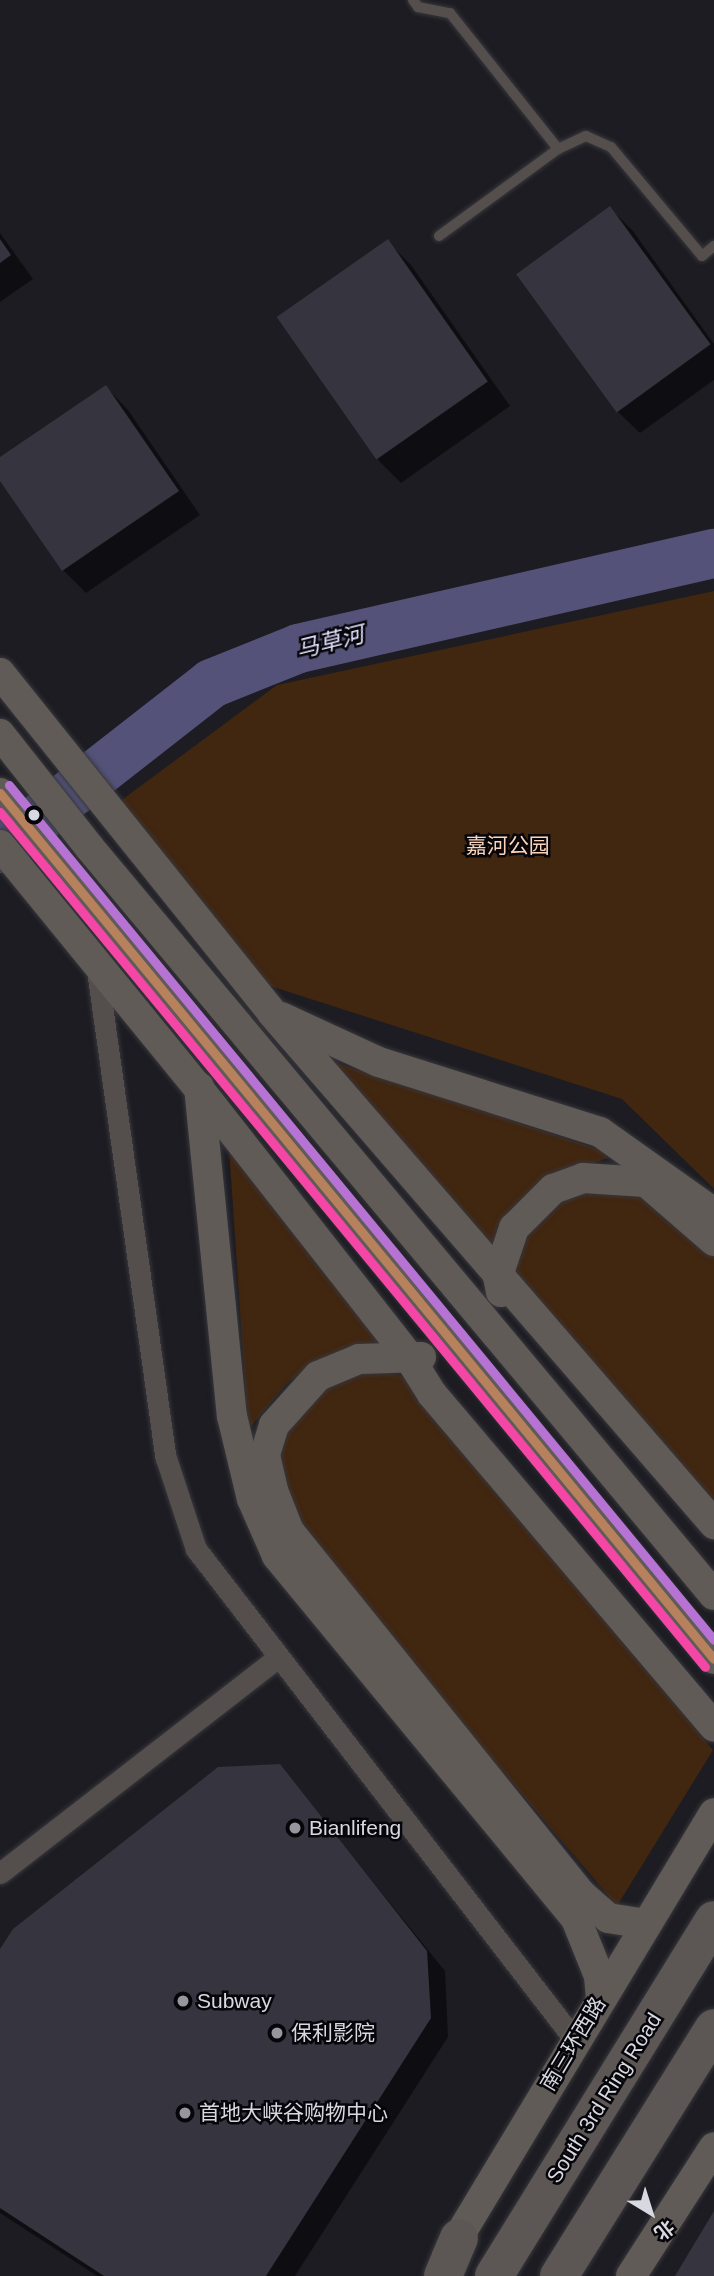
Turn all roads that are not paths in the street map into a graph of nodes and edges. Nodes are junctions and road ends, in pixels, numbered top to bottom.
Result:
1 (413, 0) edge
2 (558, 149) junction
3 (439, 236) dead end
4 (714, 246) edge
5 (0, 673) edge
6 (5, 740) edge
7 (0, 793) edge
8 (0, 845) edge
9 (72, 884) junction
10 (96, 961) junction
11 (200, 982) junction
12 (272, 1013) junction
13 (187, 1021) junction
14 (199, 1089) junction
15 (714, 1213) edge
16 (714, 1241) edge
17 (498, 1276) junction
18 (407, 1354) junction
19 (515, 1354) junction
20 (470, 1367) junction
21 (714, 1524) edge
22 (714, 1595) edge
23 (278, 1657) junction
24 (714, 1658) edge
25 (714, 1727) edge
26 (714, 1813) edge
27 (0, 1873) edge
28 (714, 1920) edge
29 (647, 1924) junction
30 (601, 1998) junction
31 (714, 2028) edge
32 (574, 2039) junction
33 (714, 2147) edge
34 (459, 2238) junction
35 (435, 2276) edge
36 (443, 2276) edge
37 (494, 2276) edge
38 (559, 2276) edge
39 (631, 2276) edge

1 - 2 lane
2 - 3 lane
2 - 4 lane
5 - 12 main road
6 - 11 main road
7 - 9 main road
8 - 10 main road
9 - 10 main road
9 - 13 main road
10 - 14 main road
10 - 23 street
11 - 12 main road
11 - 19 main road
12 - 15 main road
12 - 17 main road
13 - 14 main road
13 - 20 main road
14 - 18 main road
14 - 30 main road
16 - 17 main road
17 - 19 main road
17 - 21 main road
18 - 20 main road
18 - 25 main road
18 - 29 main road
19 - 22 main road
20 - 24 main road
23 - 27 street
23 - 32 street
26 - 29 main road, 南三环西路
28 - 37 highway, South 3rd Ring Road
29 - 30 main road, 南三环西路
30 - 32 main road, 南三环西路
31 - 38 highway
32 - 34 main road, 南三环西路
33 - 39 main road
34 - 35 main road, 南三环西路
34 - 36 highway

